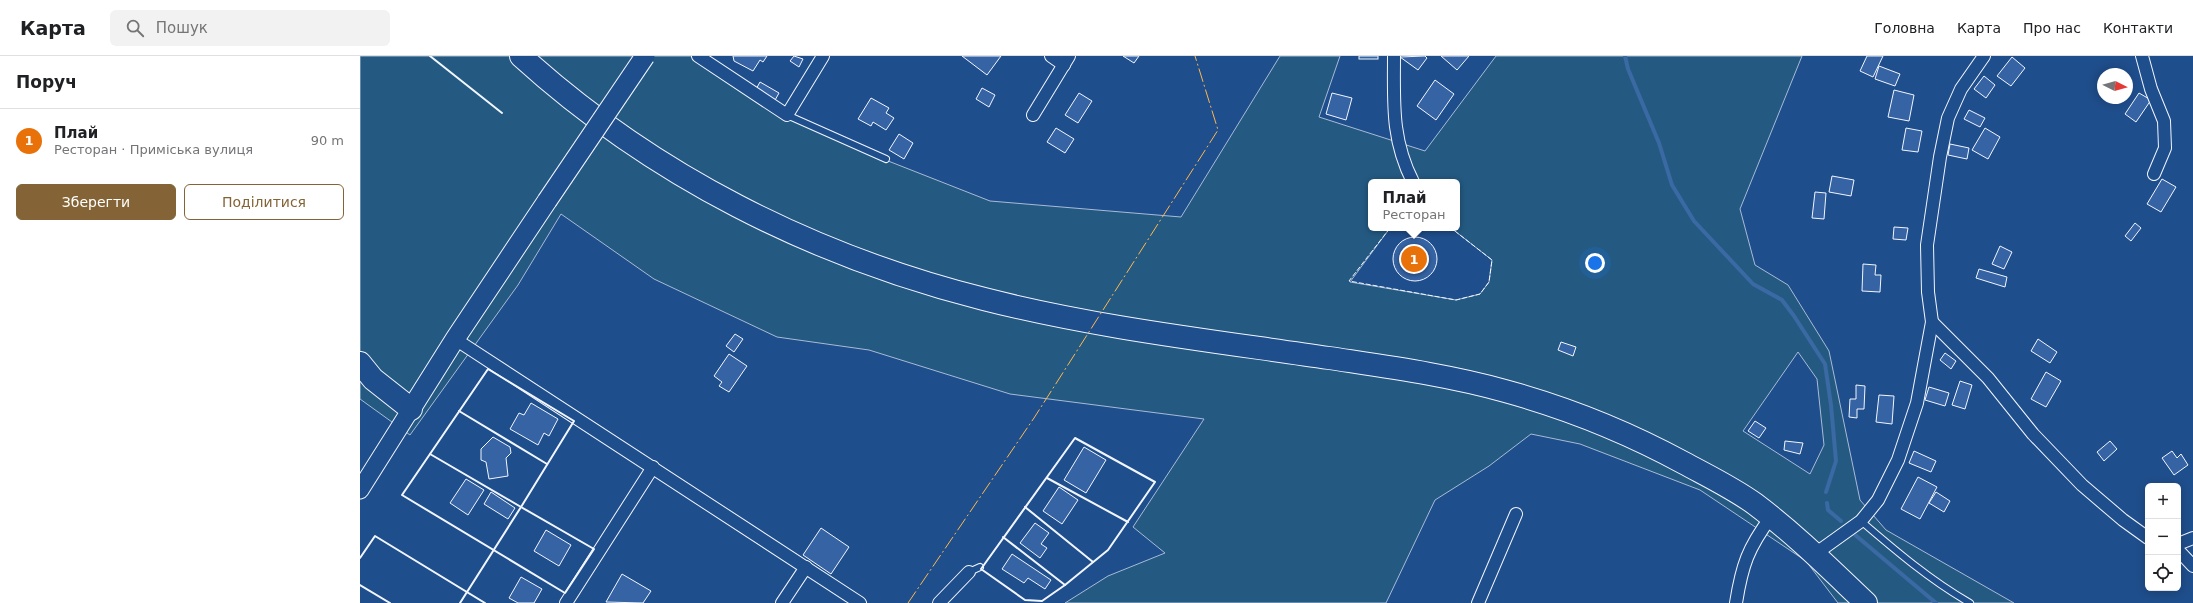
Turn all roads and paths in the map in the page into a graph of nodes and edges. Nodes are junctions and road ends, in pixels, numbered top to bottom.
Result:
1 (521, 56) edge
2 (645, 56) edge
3 (698, 56) edge
4 (823, 56) edge
5 (1051, 56) edge
6 (1394, 56) edge
7 (1984, 56) edge
8 (2142, 56) edge
9 (1066, 61) edge
10 (787, 115) junction
11 (1033, 115) dead end
12 (886, 159) dead end
13 (2154, 174) dead end
14 (1412, 179) edge
15 (1932, 322) junction
16 (455, 339) junction
17 (360, 363) edge
18 (411, 409) junction
19 (653, 467) junction
20 (360, 490) edge
21 (1516, 514) dead end
22 (1770, 517) junction
23 (1861, 521) junction
24 (2145, 536) edge
25 (2193, 538) edge
26 (2181, 543) edge
27 (2181, 553) edge
28 (1814, 554) junction
29 (2193, 566) edge
30 (806, 567) junction
31 (980, 567) dead end
32 (968, 572) joint
33 (566, 603) edge
34 (782, 603) edge
35 (860, 603) edge
36 (939, 603) edge
37 (1478, 603) edge
38 (1736, 603) edge
39 (1866, 603) edge
40 (1970, 603) edge

1 - 22 highway
2 - 16 main road, bridge
3 - 10 street
4 - 10 street
5 - 9 street
6 - 14 street
7 - 15 street
8 - 13 street
9 - 11 street
10 - 12 lane
15 - 23 street
15 - 24 street
16 - 18 main road
16 - 19 street
17 - 18 highway
18 - 20 main road
19 - 30 street
19 - 33 street
21 - 37 street
22 - 28 highway
22 - 38 street
23 - 28 street
23 - 40 lane
25 - 26 street
27 - 29 street
28 - 39 highway
30 - 34 street
30 - 35 street
31 - 32 lane
32 - 36 street

